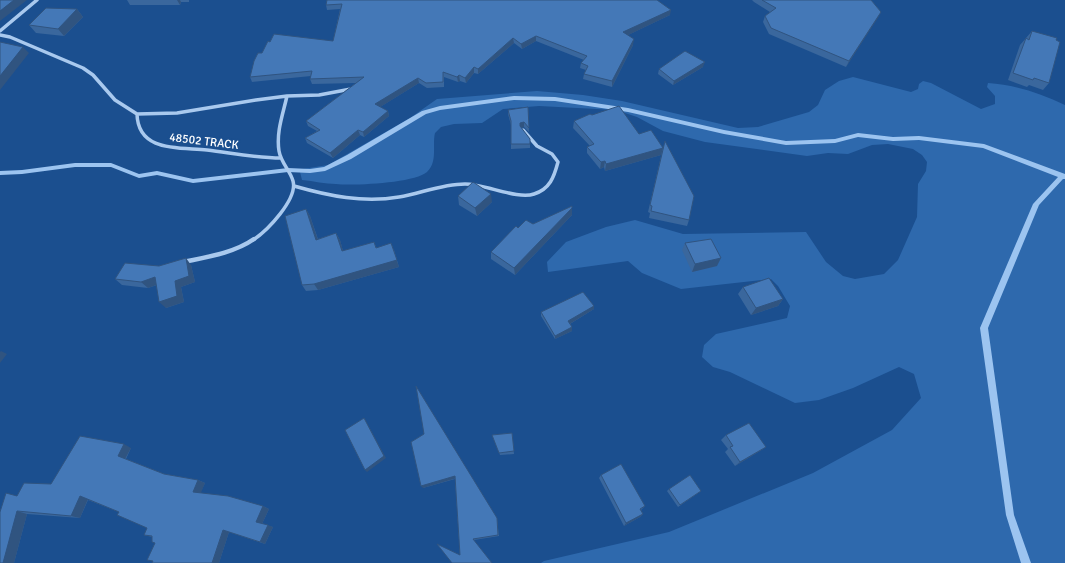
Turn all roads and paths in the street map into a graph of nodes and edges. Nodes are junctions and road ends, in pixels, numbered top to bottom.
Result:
1 (37, 0) edge
2 (0, 31) edge
3 (0, 35) edge
4 (352, 89) edge
5 (287, 96) junction
6 (137, 114) junction
7 (523, 130) edge
8 (281, 158) junction
9 (294, 186) junction
10 (178, 264) edge

1 - 2 street
3 - 6 street
4 - 5 street
5 - 6 street
5 - 8 street
6 - 8 street, 48502 TRACK
7 - 9 street
8 - 9 street
9 - 10 street

